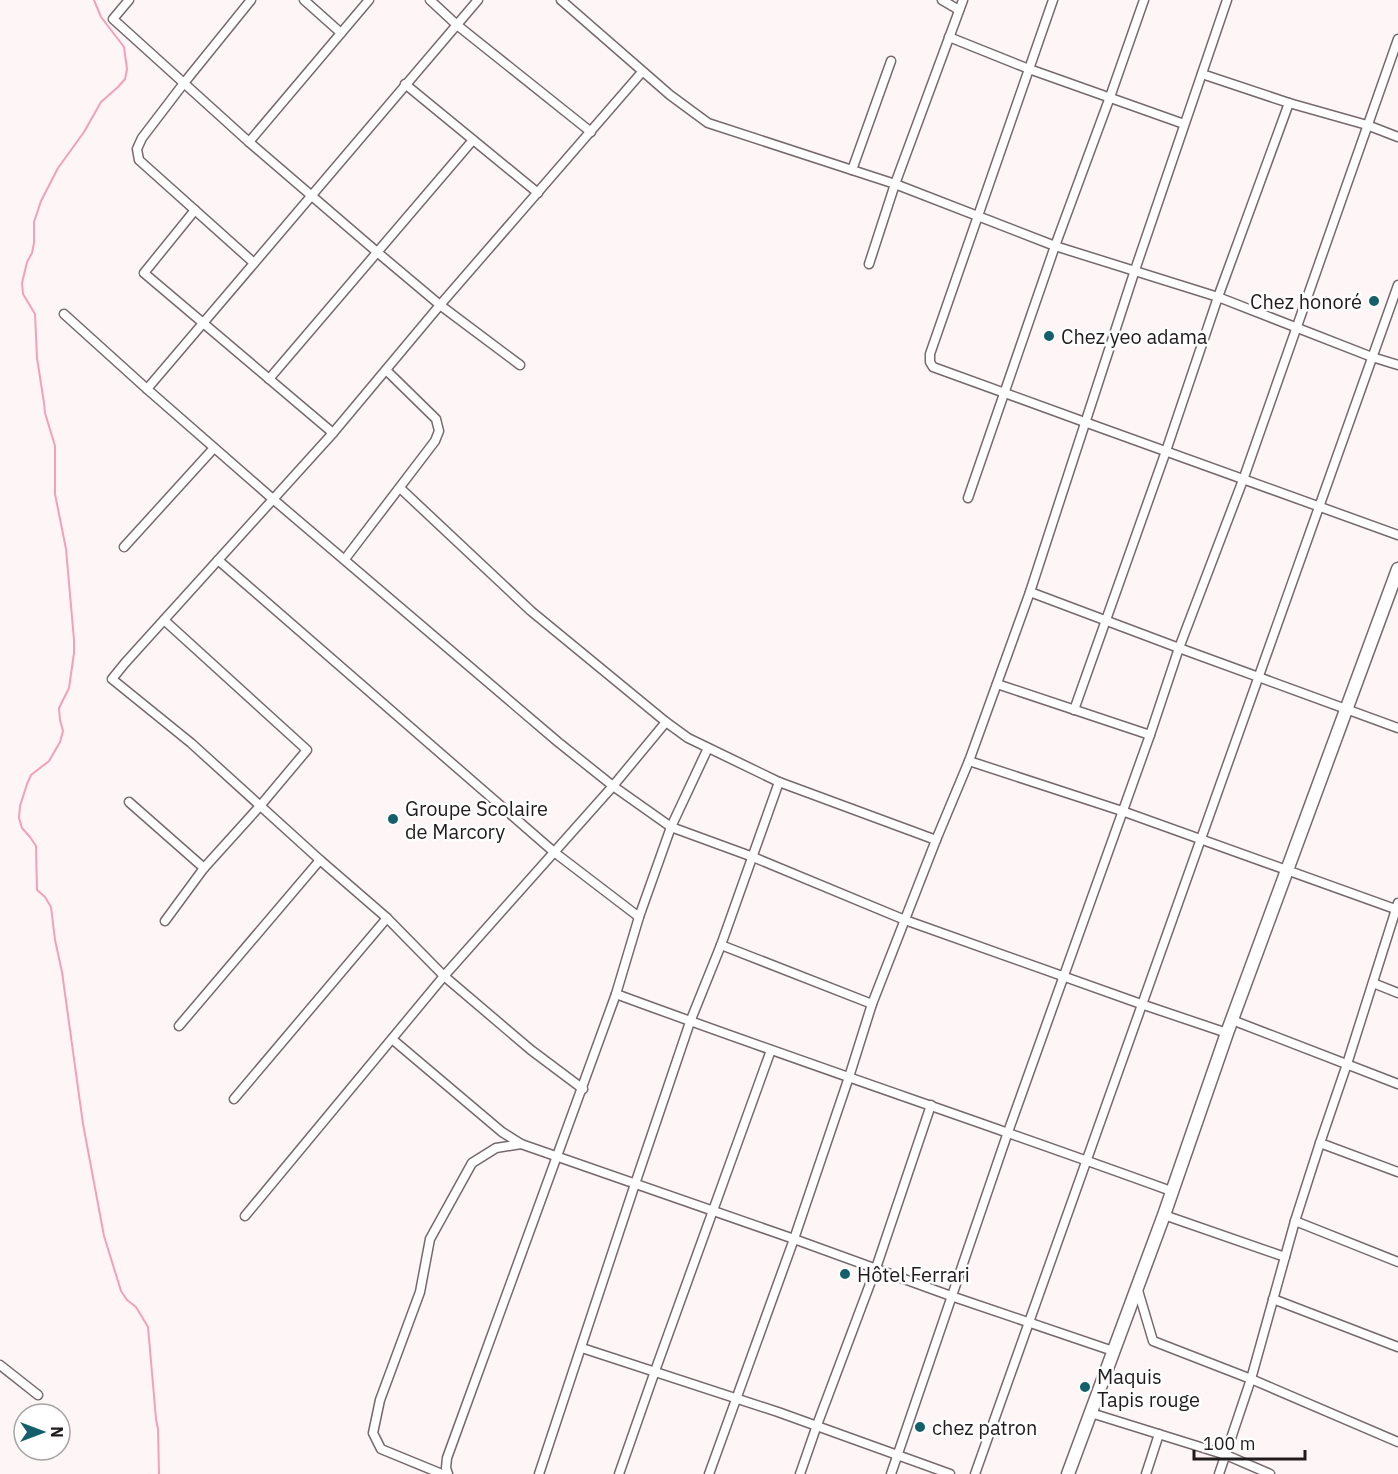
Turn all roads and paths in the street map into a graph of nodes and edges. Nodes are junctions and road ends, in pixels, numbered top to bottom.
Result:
1 (129, 0) edge
2 (250, 0) edge
3 (304, 0) edge
4 (369, 0) edge
5 (430, 0) edge
6 (478, 0) edge
7 (561, 0) edge
8 (942, 0) edge
9 (963, 0) edge
10 (1053, 0) edge
11 (1144, 0) edge
12 (1227, 0) edge
13 (959, 10) junction
14 (457, 25) junction
15 (341, 33) junction
16 (949, 37) junction
17 (1398, 39) edge
18 (891, 62) dead end
19 (1029, 69) junction
20 (642, 72) junction
21 (1202, 74) junction
22 (184, 83) junction
23 (405, 84) junction
24 (1110, 97) junction
25 (1289, 103) junction
26 (1184, 124) junction
27 (1367, 125) junction
28 (591, 132) junction
29 (1398, 137) edge
30 (473, 140) junction
31 (249, 142) junction
32 (852, 170) junction
33 (895, 184) junction
34 (538, 193) junction
35 (312, 195) junction
36 (195, 210) junction
37 (978, 216) junction
38 (1055, 246) junction
39 (377, 252) junction
40 (254, 263) junction
41 (868, 264) dead end
42 (1135, 270) junction
43 (1398, 285) edge
44 (1218, 297) junction
45 (440, 305) junction
46 (64, 315) dead end
47 (203, 323) junction
48 (1296, 328) junction
49 (1372, 357) junction
50 (520, 365) dead end
51 (1398, 365) edge
52 (386, 370) junction
53 (269, 379) junction
54 (147, 389) junction
55 (1005, 393) junction
56 (1084, 422) junction
57 (333, 433) junction
58 (214, 448) junction
59 (1166, 451) junction
60 (1243, 480) junction
61 (400, 488) junction
62 (968, 498) dead end
63 (274, 500) junction
64 (1318, 507) junction
65 (1398, 535) edge
66 (124, 547) dead end
67 (345, 559) junction
68 (218, 560) junction
69 (1398, 569) edge
70 (1030, 592) junction
71 (164, 620) junction
72 (1105, 621) junction
73 (1179, 648) junction
74 (1259, 677) junction
75 (997, 684) junction
76 (1074, 710) junction
77 (1347, 710) junction
78 (666, 722) junction
79 (1398, 728) edge
80 (1150, 735) junction
81 (708, 748) junction
82 (969, 761) junction
83 (779, 782) junction
84 (613, 786) junction
85 (129, 802) dead end
86 (260, 806) junction
87 (1122, 811) junction
88 (671, 827) junction
89 (1201, 839) junction
90 (936, 840) junction
91 (554, 852) junction
92 (753, 857) junction
93 (320, 860) junction
94 (204, 868) junction
95 (1287, 871) junction
96 (1397, 907) edge
97 (639, 916) junction
98 (387, 918) junction
99 (905, 920) junction
100 (165, 921) dead end
101 (721, 945) junction
102 (444, 976) junction
103 (1063, 977) junction
104 (1373, 983) junction
105 (1398, 993) edge
106 (616, 994) junction
107 (872, 1004) junction
108 (1141, 1005) junction
109 (1232, 1020) junction
110 (690, 1022) junction
111 (179, 1026) dead end
112 (1227, 1033) junction
113 (392, 1039) junction
114 (771, 1050) junction
115 (1347, 1064) junction
116 (849, 1077) junction
117 (1398, 1084) edge
118 (583, 1089) junction
119 (234, 1099) dead end
120 (931, 1105) junction
121 (1008, 1132) junction
122 (1320, 1143) junction
123 (521, 1144) junction
124 (557, 1156) junction
125 (1086, 1160) junction
126 (1398, 1172) edge
127 (635, 1184) junction
128 (1171, 1191) junction
129 (713, 1211) junction
130 (1164, 1215) junction
131 (245, 1216) dead end
132 (1295, 1221) junction
133 (794, 1239) junction
134 (1285, 1257) junction
135 (1398, 1262) edge
136 (876, 1268) junction
137 (1137, 1286) junction
138 (951, 1296) junction
139 (1273, 1299) junction
140 (1029, 1322) junction
141 (1398, 1347) edge
142 (582, 1348) junction
143 (1113, 1351) junction
144 (0, 1365) edge
145 (655, 1371) junction
146 (1251, 1379) junction
147 (38, 1395) dead end
148 (736, 1399) junction
149 (1091, 1413) junction
150 (817, 1425) junction
151 (1159, 1434) junction
152 (1398, 1442) edge
153 (1226, 1455) junction
154 (897, 1456) junction
155 (442, 1474) edge
156 (448, 1474) edge
157 (539, 1474) edge
158 (619, 1474) edge
159 (709, 1474) edge
160 (800, 1474) edge
161 (891, 1474) edge
162 (950, 1474) edge
163 (975, 1474) edge
164 (1068, 1474) edge
165 (1146, 1474) edge
166 (1219, 1474) edge
167 (1270, 1474) edge

1 - 22 street
2 - 22 street
3 - 15 street
4 - 15 street
5 - 14 street
6 - 14 street
7 - 20 street
8 - 13 street
9 - 13 street
10 - 19 street
11 - 24 street
12 - 21 street
13 - 16 street
14 - 23 street
14 - 28 street
15 - 31 street
16 - 19 street
16 - 33 street
17 - 27 street
18 - 32 street
19 - 24 street
19 - 37 street
20 - 28 street
20 - 32 street
21 - 25 street
21 - 26 street
22 - 31 street
22 - 36 street
23 - 30 street
23 - 35 street
24 - 26 street
24 - 38 street
25 - 27 street
25 - 44 street
26 - 42 street
27 - 29 street
27 - 48 street
28 - 34 street
30 - 34 street
30 - 39 street
31 - 35 street
32 - 33 street
33 - 37 street
33 - 41 street
34 - 45 street
35 - 39 street
35 - 40 street
36 - 40 street
36 - 47 street
37 - 38 street
37 - 55 street
38 - 42 street
38 - 55 street
39 - 45 street
39 - 53 street
40 - 47 street
42 - 44 street
42 - 56 street
43 - 49 street
44 - 48 street
44 - 59 street
45 - 50 street
45 - 52 street
46 - 54 street
47 - 53 street
47 - 54 street
48 - 49 street
48 - 60 street
49 - 51 street
49 - 64 street
52 - 57 street
52 - 61 street
53 - 57 street
54 - 58 street
55 - 56 street
55 - 62 street
56 - 59 street
56 - 70 street
57 - 63 street
58 - 63 street
58 - 66 street
59 - 60 street
59 - 72 street
60 - 64 street
60 - 73 street
61 - 67 street
61 - 78 street
63 - 67 street
63 - 68 street
64 - 65 street
64 - 74 street
67 - 84 street
68 - 71 street
68 - 91 street
69 - 77 street
70 - 72 street
70 - 75 street
71 - 86 street
71 - 86 street
72 - 73 street
72 - 76 street
73 - 74 street
73 - 80 street
74 - 77 street
74 - 89 street
75 - 76 street
75 - 82 street
76 - 80 street
77 - 79 street
77 - 95 street
78 - 81 street
78 - 84 street
80 - 87 street
81 - 83 street
81 - 88 street
82 - 87 street
82 - 90 street
83 - 90 street
83 - 92 street
84 - 88 street
84 - 91 street
85 - 94 street
86 - 93 street
86 - 94 street
87 - 89 street
87 - 103 street
88 - 92 street
88 - 97 street
89 - 95 street
89 - 108 street
90 - 99 street
91 - 97 street
91 - 102 street
92 - 99 street
92 - 101 street
93 - 98 street
93 - 111 street
94 - 100 street
95 - 96 street
95 - 109 street
96 - 104 street
97 - 106 street
98 - 102 street
98 - 119 street
99 - 103 street
99 - 107 street
101 - 107 street
101 - 110 street
102 - 113 street
102 - 118 street
103 - 108 street
103 - 121 street
104 - 105 street
104 - 115 street
106 - 110 street
106 - 118 street
107 - 116 street
108 - 112 street
108 - 125 street
109 - 112 street
109 - 115 street
110 - 114 street
110 - 127 street
112 - 128 street
113 - 123 street
113 - 131 street
114 - 116 street
114 - 129 street
115 - 117 street
115 - 122 street
116 - 120 street
116 - 133 street
118 - 124 street
120 - 121 street
120 - 136 street
121 - 125 street
121 - 138 street
122 - 126 street
122 - 132 street
123 - 124 street
123 - 155 street
124 - 127 street
124 - 156 street
125 - 128 street
125 - 140 street
127 - 129 street
127 - 142 street
128 - 130 street
129 - 133 street
129 - 145 street
130 - 134 street
130 - 137 street
132 - 134 street
132 - 135 street
133 - 136 street
133 - 148 street
134 - 139 street
136 - 138 street
136 - 150 street
137 - 143 street
137 - 146 street
138 - 140 street
138 - 154 street
139 - 141 street
139 - 146 street
140 - 143 street
140 - 163 street
142 - 145 street
142 - 157 street
143 - 149 street
144 - 147 street
145 - 148 street
145 - 158 street
146 - 152 street
146 - 153 street
148 - 150 street
148 - 159 street
149 - 151 street
149 - 164 street
150 - 154 street
150 - 160 street
151 - 153 street
151 - 165 street
153 - 166 street
153 - 167 street
154 - 161 street
154 - 162 street

